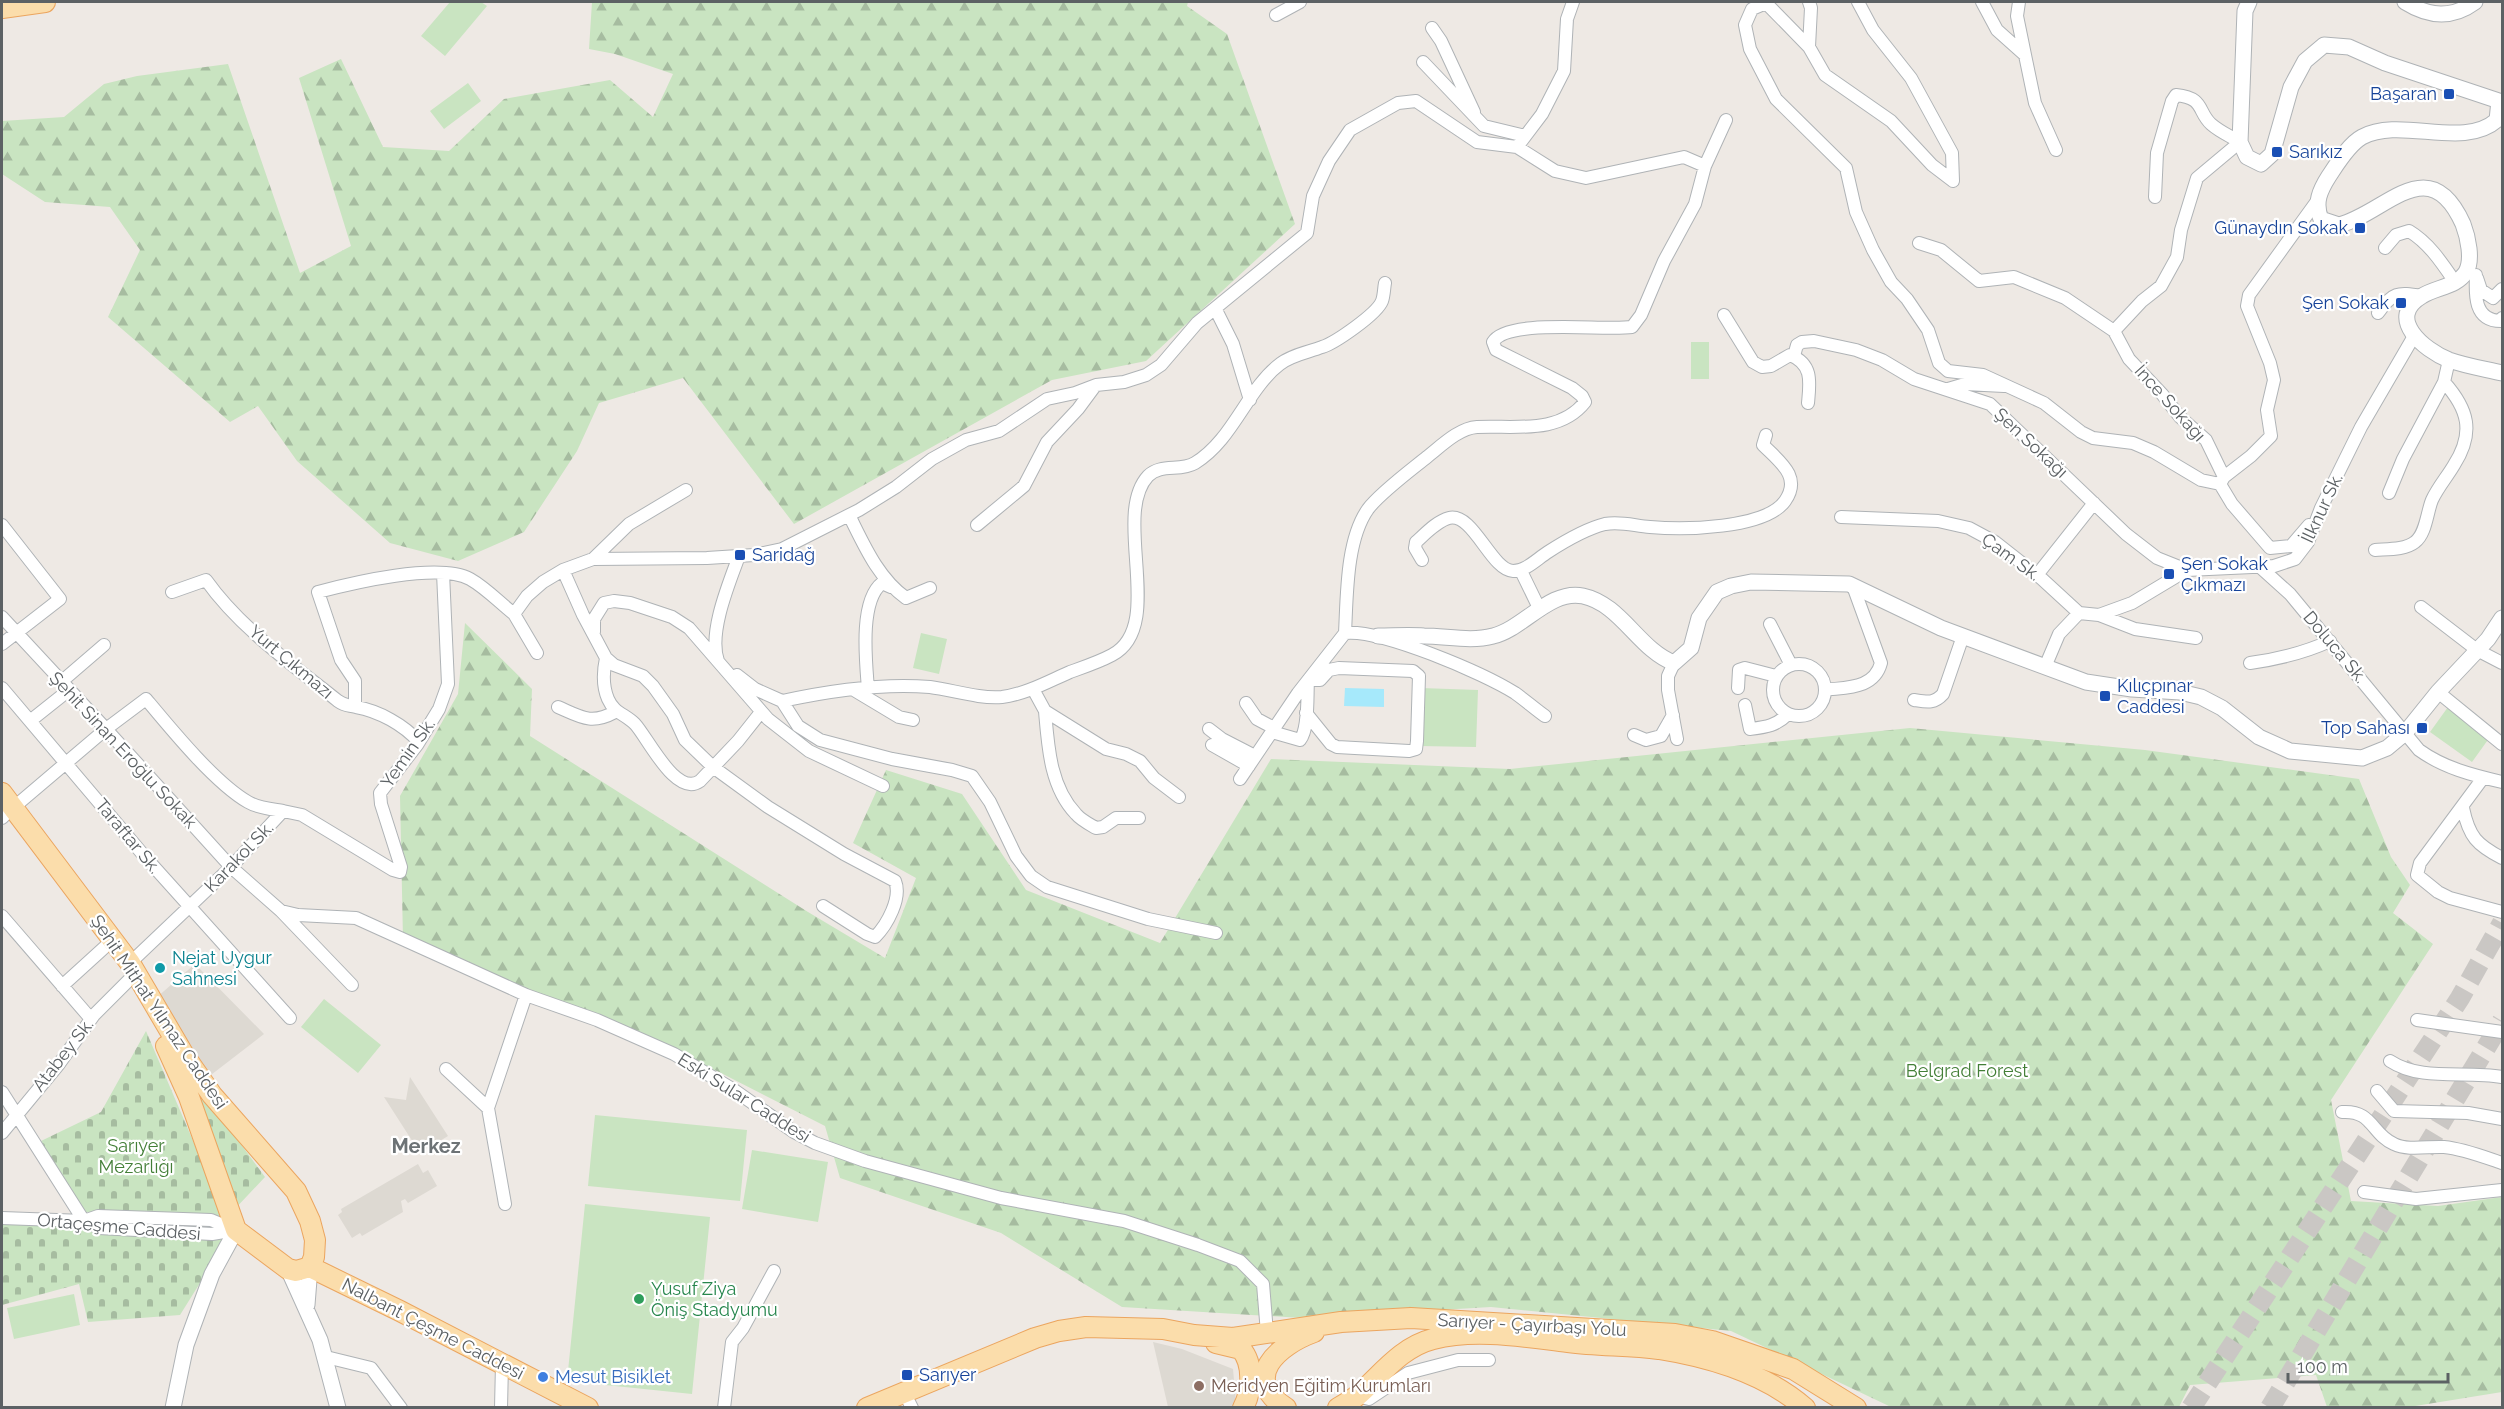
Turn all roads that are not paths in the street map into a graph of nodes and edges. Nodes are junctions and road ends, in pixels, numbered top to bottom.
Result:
1 (45, 2) edge
2 (1300, 2) edge
3 (1574, 2) edge
4 (1809, 2) edge
5 (1858, 2) edge
6 (1982, 2) edge
7 (2019, 2) edge
8 (2249, 2) edge
9 (2405, 2) edge
10 (2475, 2) edge
11 (2, 8) edge
12 (1276, 15) dead end
13 (1432, 28) dead end
14 (1809, 46) junction
15 (2025, 56) junction
16 (1423, 62) dead end
17 (2501, 101) edge
18 (1477, 119) junction
19 (1726, 120) dead end
20 (1525, 136) junction
21 (2240, 142) junction
22 (1517, 147) junction
23 (2056, 150) dead end
24 (1705, 166) junction
25 (2155, 197) dead end
26 (2317, 201) junction
27 (1919, 243) dead end
28 (2385, 248) dead end
29 (2472, 270) junction
30 (2455, 282) junction
31 (1385, 283) dead end
32 (2502, 289) edge
33 (2421, 296) junction
34 (1215, 308) junction
35 (2378, 313) dead end
36 (1724, 315) dead end
37 (2502, 318) edge
38 (2114, 331) junction
39 (2414, 336) junction
40 (1794, 356) junction
41 (2449, 360) junction
42 (2502, 373) edge
43 (2444, 382) junction
44 (1096, 385) junction
45 (2008, 386) junction
46 (1948, 389) junction
47 (1250, 400) junction
48 (1808, 403) dead end
49 (1766, 435) dead end
50 (2222, 481) junction
51 (686, 490) dead end
52 (2389, 493) dead end
53 (2094, 503) junction
54 (2321, 508) junction
55 (849, 515) junction
56 (1841, 517) dead end
57 (2, 525) edge
58 (977, 525) dead end
59 (2374, 550) dead end
60 (739, 556) junction
61 (593, 559) junction
62 (1422, 560) dead end
63 (2260, 567) junction
64 (563, 570) junction
65 (2187, 570) junction
66 (1521, 571) junction
67 (443, 573) junction
68 (2037, 575) junction
69 (1853, 586) junction
70 (891, 587) junction
71 (930, 588) dead end
72 (172, 592) dead end
73 (2421, 607) dead end
74 (1540, 610) junction
75 (2079, 613) junction
76 (514, 614) junction
77 (2099, 615) junction
78 (2, 617) edge
79 (2502, 618) edge
80 (1770, 624) dead end
81 (1345, 633) junction
82 (15, 634) junction
83 (594, 634) junction
84 (1378, 636) junction
85 (1963, 636) junction
86 (2196, 638) dead end
87 (2330, 641) junction
88 (2, 644) edge
89 (104, 645) dead end
90 (2477, 650) junction
91 (537, 653) dead end
92 (606, 658) junction
93 (717, 659) junction
94 (1674, 663) junction
95 (2250, 663) dead end
96 (2502, 663) edge
97 (1791, 665) junction
98 (2045, 667) junction
99 (1776, 676) junction
100 (1308, 680) junction
101 (65, 686) junction
102 (2, 688) edge
103 (1033, 688) junction
104 (1738, 688) dead end
105 (868, 689) junction
106 (854, 690) junction
107 (1825, 690) junction
108 (2438, 692) junction
109 (1914, 700) dead end
110 (782, 701) junction
111 (1246, 703) dead end
112 (1745, 705) dead end
113 (355, 706) junction
114 (558, 707) dead end
115 (1045, 711) junction
116 (615, 712) junction
117 (761, 712) junction
118 (1306, 713) junction
119 (1788, 714) junction
120 (1673, 715) junction
121 (1545, 716) dead end
122 (913, 720) dead end
123 (30, 721) junction
124 (106, 729) junction
125 (1209, 729) dead end
126 (1273, 730) junction
127 (2405, 733) junction
128 (1634, 735) dead end
129 (1677, 740) dead end
130 (419, 742) junction
131 (2502, 744) edge
132 (1212, 746) dead end
133 (1252, 761) junction
134 (67, 764) junction
135 (713, 767) junction
136 (2483, 778) junction
137 (1240, 779) dead end
138 (2502, 782) edge
139 (883, 786) dead end
140 (1179, 797) dead end
141 (2463, 808) junction
142 (5, 809) edge
143 (283, 811) junction
144 (1138, 818) dead end
145 (2502, 858) edge
146 (231, 867) junction
147 (823, 906) dead end
148 (190, 907) junction
149 (281, 911) junction
150 (2502, 912) edge
151 (2, 916) edge
152 (1216, 933) dead end
153 (106, 946) junction
154 (129, 971) junction
155 (352, 985) dead end
156 (62, 986) junction
157 (526, 995) junction
158 (290, 1018) dead end
159 (91, 1019) junction
160 (2417, 1020) dead end
161 (2502, 1032) edge
162 (2390, 1061) dead end
163 (446, 1070) dead end
164 (2502, 1077) edge
165 (2377, 1091) dead end
166 (2, 1092) edge
167 (212, 1095) junction
168 (189, 1097) junction
169 (488, 1108) junction
170 (2342, 1112) dead end
171 (16, 1114) junction
172 (2502, 1119) edge
173 (2, 1133) edge
174 (2502, 1163) edge
175 (2502, 1190) edge
176 (2364, 1192) dead end
177 (506, 1204) dead end
178 (2, 1218) edge
179 (84, 1221) junction
180 (236, 1230) junction
181 (310, 1267) junction
182 (288, 1269) junction
183 (774, 1271) dead end
184 (307, 1308) junction
185 (1326, 1324) junction
186 (1267, 1334) junction
187 (1194, 1335) junction
188 (326, 1357) junction
189 (1489, 1360) dead end
190 (502, 1364) junction
191 (1357, 1396) junction
192 (558, 1400) edge
193 (908, 1400) edge
194 (1852, 1406) edge
195 (173, 1407) edge
196 (338, 1407) edge
197 (401, 1407) edge
198 (501, 1407) edge
199 (588, 1407) edge
200 (723, 1407) edge
201 (867, 1407) edge
202 (1243, 1407) edge
203 (1286, 1407) edge
204 (1338, 1407) edge
205 (1805, 1407) edge

1 - 11 main road
2 - 12 street
3 - 20 street
4 - 14 street
5 - 14 street
6 - 15 street
7 - 15 street
8 - 21 street
9 - 10 street
13 - 18 street
14 - 45 street
15 - 23 street
16 - 18 street
17 - 21 street
17 - 26 street
18 - 20 street
19 - 24 street
20 - 22 street
21 - 25 street
21 - 38 street
22 - 24 street
22 - 34 street
24 - 81 street
26 - 29 street
26 - 50 street
27 - 38 street
28 - 30 street
29 - 30 street
29 - 32 street
29 - 37 street
30 - 33 street
31 - 47 street
33 - 35 street
33 - 39 street
34 - 44 street
34 - 47 street
36 - 40 street
38 - 50 street, İnce Sokağı
39 - 41 street
39 - 54 street, İlknur Sk.
40 - 46 street, Şen Sokağı
40 - 48 street
41 - 42 street
41 - 43 street
43 - 52 street
43 - 59 street
44 - 55 street
44 - 58 street
45 - 46 street
45 - 50 street
46 - 53 street, Şen Sokağı
47 - 103 street
49 - 66 street
50 - 54 street, İnce Sokağı
51 - 61 street
53 - 65 street, Şen Sokağı
53 - 68 street
54 - 63 street, İlknur Sk.
55 - 60 street
55 - 70 street
56 - 68 street, Çam Sk.
57 - 82 street
60 - 61 street
60 - 93 street
61 - 64 street
62 - 66 street
63 - 65 street, İlknur Sk.
63 - 87 street, Doluca Sk.
64 - 76 street
64 - 83 street
65 - 77 street, İlknur Sk.
66 - 74 street
67 - 76 street
67 - 113 street
67 - 130 street, Yemin Sk.
68 - 75 street, Çam Sk.
69 - 85 street
69 - 94 street
69 - 107 street
70 - 71 street
70 - 105 street
72 - 113 street, Yurt Çıkmazı
73 - 90 street
74 - 84 street
74 - 94 street
75 - 77 street
75 - 98 street
76 - 91 street
77 - 86 street
78 - 82 street, Şehit Sinan Eroğlu Sokak
79 - 90 street
80 - 97 street
81 - 84 street
81 - 100 street
82 - 88 street
82 - 101 street, Şehit Sinan Eroğlu Sokak
83 - 92 street
83 - 93 street
84 - 121 street
85 - 98 street
85 - 109 street
87 - 95 street
87 - 127 street, Doluca Sk.
89 - 101 street
90 - 96 street
90 - 108 street
92 - 116 street
92 - 135 street
93 - 110 street
93 - 117 street
94 - 120 street
97 - 99 street
97 - 107 street
98 - 127 street
99 - 104 street
99 - 119 street
100 - 118 street
100 - 118 street
100 - 126 street
101 - 123 street
101 - 124 street, Şehit Sinan Eroğlu Sokak
102 - 123 street, Taraftar Sk.
103 - 105 street
103 - 115 street
105 - 106 street
106 - 110 street
106 - 122 street
107 - 119 street
108 - 127 street
108 - 131 street
110 - 152 street
111 - 126 street
112 - 119 street
113 - 130 street, Yurt Çıkmazı
114 - 116 street
115 - 140 street
115 - 144 street
116 - 135 street
117 - 135 street
117 - 139 street
118 - 126 street
120 - 128 street
120 - 129 street
123 - 134 street, Taraftar Sk.
124 - 134 street
124 - 143 street, Karakol Sk.
124 - 146 street, Şehit Sinan Eroğlu Sokak
125 - 133 street
126 - 133 street
127 - 136 street, Doluca Sk.
130 - 143 street, Yemin Sk.
132 - 133 street
133 - 137 street
134 - 142 street
134 - 148 street, Taraftar Sk.
135 - 147 street
136 - 138 street, Doluca Sk.
136 - 141 street
141 - 145 street
141 - 150 street
142 - 153 main road, Şehit Mithat Yılmaz Caddesi
142 - 154 main road, Şehit Mithat Yılmaz Caddesi
143 - 146 street, Karakol Sk.
146 - 148 street, Karakol Sk.
146 - 149 street
148 - 154 street, Karakol Sk.
148 - 158 street, Taraftar Sk.
149 - 155 street
149 - 157 street, Eski Sular Caddesi
151 - 156 street
153 - 154 main road, Şehit Mithat Yılmaz Caddesi
153 - 156 street
154 - 159 street, Atabey Sk.
154 - 167 main road, Şehit Mithat Yılmaz Caddesi
154 - 168 main road, Şehit Mithat Yılmaz Caddesi
156 - 159 street
157 - 169 street
157 - 186 street, Eski Sular Caddesi
159 - 171 street, Atabey Sk.
160 - 161 street
162 - 164 street
163 - 169 street
165 - 172 street
166 - 171 street
167 - 168 main road
167 - 181 main road, Şehit Mithat Yılmaz Caddesi
168 - 180 main road, Şehit Mithat Yılmaz Caddesi
169 - 177 street
170 - 174 street
171 - 173 street, Atabey Sk.
171 - 179 street
175 - 176 street
178 - 179 street, Ortaçeşme Caddesi
179 - 180 street, Ortaçeşme Caddesi
180 - 182 main road
180 - 195 street
181 - 182 main road
181 - 184 street
181 - 190 main road, Nalbant Çeşme Caddesi
182 - 184 street
183 - 200 street
184 - 188 street
185 - 186 main road, Sarıyer - Çayırbaşı Yolu
185 - 194 main road, Sarıyer - Çayırbaşı Yolu
185 - 203 main road
186 - 187 main road, Sarıyer - Çayırbaşı Yolu
187 - 193 main road
187 - 202 main road
188 - 196 street
188 - 197 street
189 - 191 street
190 - 192 main road, Nalbant Çeşme Caddesi
190 - 198 street
191 - 204 main road
191 - 205 main road
192 - 199 main road, Nalbant Çeşme Caddesi
193 - 201 main road

